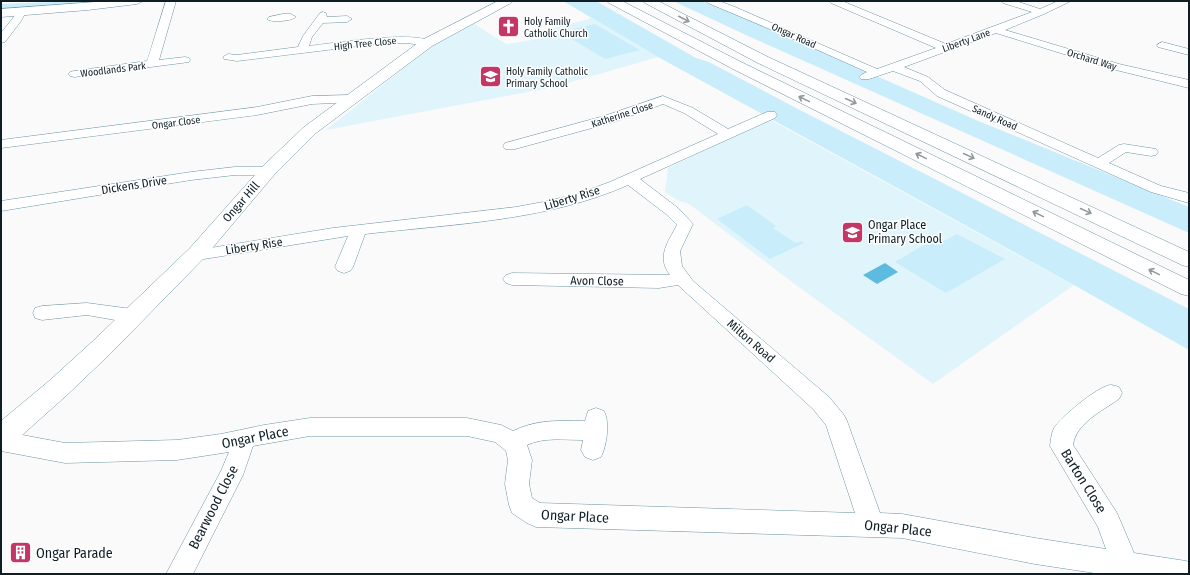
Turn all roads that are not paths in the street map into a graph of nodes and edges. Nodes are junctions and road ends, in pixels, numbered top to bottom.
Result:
1 (137, 1) edge
2 (171, 1) edge
3 (507, 1) edge
4 (613, 1) edge
5 (649, 1) edge
6 (711, 1) edge
7 (834, 1) edge
8 (1006, 1) edge
9 (1066, 1) edge
10 (286, 6) dead end
11 (21, 12) junction
12 (1041, 12) junction
13 (1, 13) edge
14 (272, 19) dead end
15 (347, 19) dead end
16 (995, 30) junction
17 (1, 40) edge
18 (427, 43) junction
19 (1162, 45) dead end
20 (946, 48) junction
21 (303, 50) junction
22 (1189, 52) edge
23 (228, 56) dead end
24 (185, 60) dead end
25 (152, 64) junction
26 (894, 67) junction
27 (877, 73) junction
28 (74, 74) dead end
29 (865, 77) dead end
30 (1189, 84) edge
31 (351, 99) junction
32 (771, 115) dead end
33 (727, 134) junction
34 (1, 144) edge
35 (511, 146) dead end
36 (1151, 152) dead end
37 (1099, 163) junction
38 (268, 171) junction
39 (629, 178) junction
40 (1189, 198) edge
41 (1, 206) edge
42 (359, 230) junction
43 (197, 253) junction
44 (1189, 260) edge
45 (344, 267) dead end
46 (682, 278) junction
47 (512, 279) dead end
48 (1189, 289) edge
49 (42, 313) dead end
50 (132, 316) junction
51 (1111, 393) dead end
52 (594, 433) dead end
53 (1, 437) edge
54 (243, 439) junction
55 (1, 441) edge
56 (512, 442) junction
57 (871, 524) junction
58 (1126, 565) junction
59 (179, 574) edge
60 (1186, 574) edge

1 - 11 main road
2 - 25 street, Woodlands Park
3 - 18 main road, Ongar Hill
48 -> 4 main road
5 -> 44 main road
6 - 27 street, Ongar Road
7 - 20 street
8 - 12 street
9 - 12 street, Liberty Lane
10 - 14 street
11 - 13 main road
11 - 17 street
12 - 16 street, Liberty Lane
15 - 21 street
16 - 20 street, Liberty Lane
16 - 30 street, Orchard Way
18 - 21 street, High Tree Close
18 - 31 main road, Ongar Hill
19 - 22 street
20 - 26 street, Liberty Lane
21 - 23 street, High Tree Close
24 - 25 street, Woodlands Park
25 - 28 street, Woodlands Park
26 - 27 street, Liberty Lane
26 - 37 street, Sandy Road
27 - 29 street, Liberty Lane
31 - 34 street, Ongar Close
31 - 38 main road, Ongar Hill
32 - 33 street, Liberty Rise
33 - 35 street, Katherine Close
33 - 39 street, Liberty Rise
36 - 37 street
37 - 40 street, Sandy Road
38 - 41 street, Dickens Drive
38 - 43 main road, Ongar Hill
39 - 42 street, Liberty Rise
39 - 46 street, Milton Road
42 - 43 street, Liberty Rise
42 - 45 street
43 - 50 main road, Ongar Hill
46 - 47 street, Avon Close
46 - 57 street, Milton Road
49 - 50 street
50 - 53 main road, Ongar Hill
51 - 58 street, Barton Close
52 - 56 street
54 - 55 street, Ongar Place
54 - 56 street, Ongar Place
54 - 59 street, Bearwood Close
56 - 57 street, Ongar Place
57 - 58 street, Ongar Place
58 - 60 street, Ongar Place

